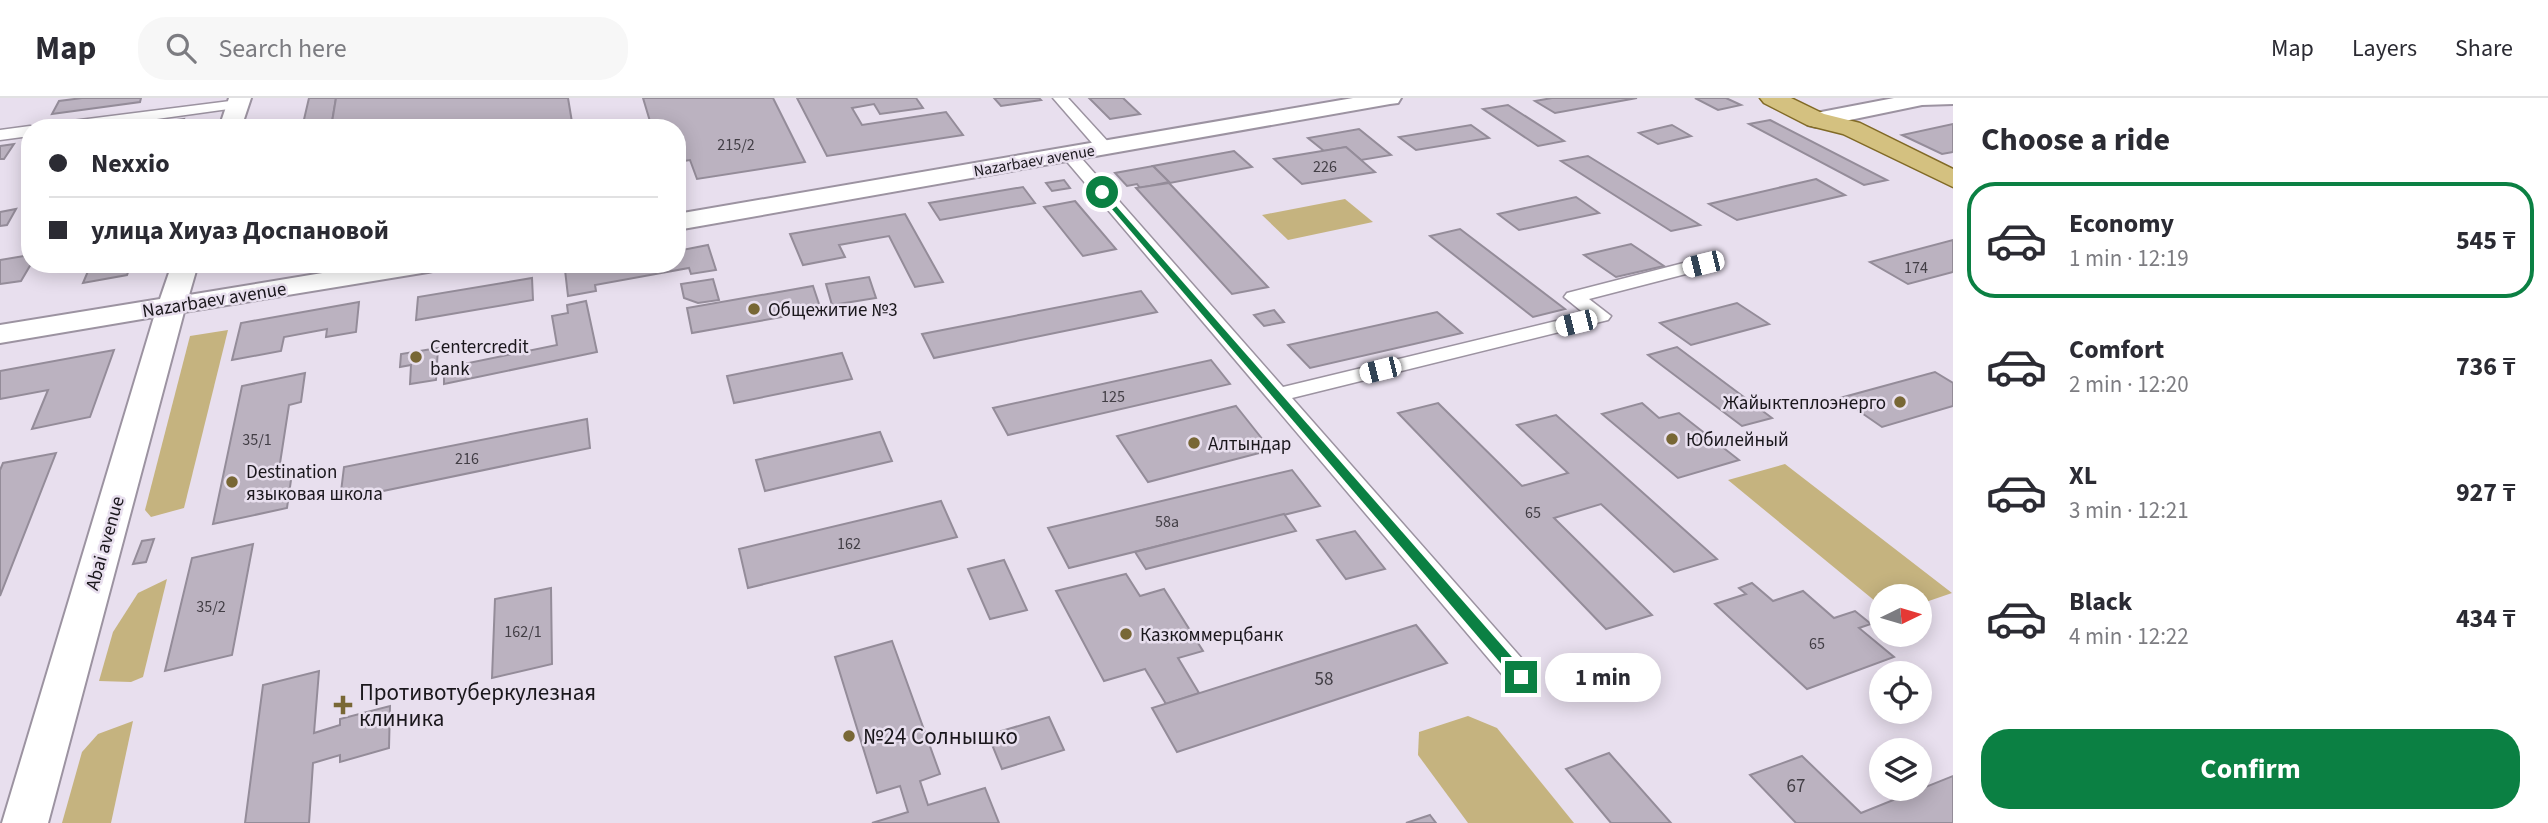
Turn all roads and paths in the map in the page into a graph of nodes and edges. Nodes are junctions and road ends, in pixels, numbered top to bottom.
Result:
1 (1060, 98) edge
2 (1390, 98) edge
3 (1772, 98) edge
4 (1953, 98) edge
5 (239, 101) edge
6 (117, 119) edge
7 (233, 119) edge
8 (1816, 120) junction
9 (21, 132) edge
10 (0, 135) edge
11 (1105, 148) junction
12 (1069, 154) junction
13 (1953, 179) edge
14 (1953, 196) edge
15 (686, 220) edge
16 (1703, 264) dead end
17 (182, 273) edge
18 (373, 273) edge
19 (171, 306) junction
20 (0, 334) edge
21 (1277, 395) junction
22 (1521, 677) dead end
23 (25, 823) edge

1 - 11 street
2 - 11 main road, Nazarbaev avenue
3 - 8 main road
4 - 8 main road
5 - 6 street
5 - 7 main road
8 - 13 main road
8 - 14 main road
9 - 10 street
11 - 12 main road, Nazarbaev avenue
12 - 15 main road, Nazarbaev avenue
12 - 21 street
16 - 21 street
17 - 19 main road, Abai avenue
18 - 19 main road, Nazarbaev avenue
19 - 20 main road, Nazarbaev avenue
19 - 23 main road, Abai avenue
21 - 22 street

